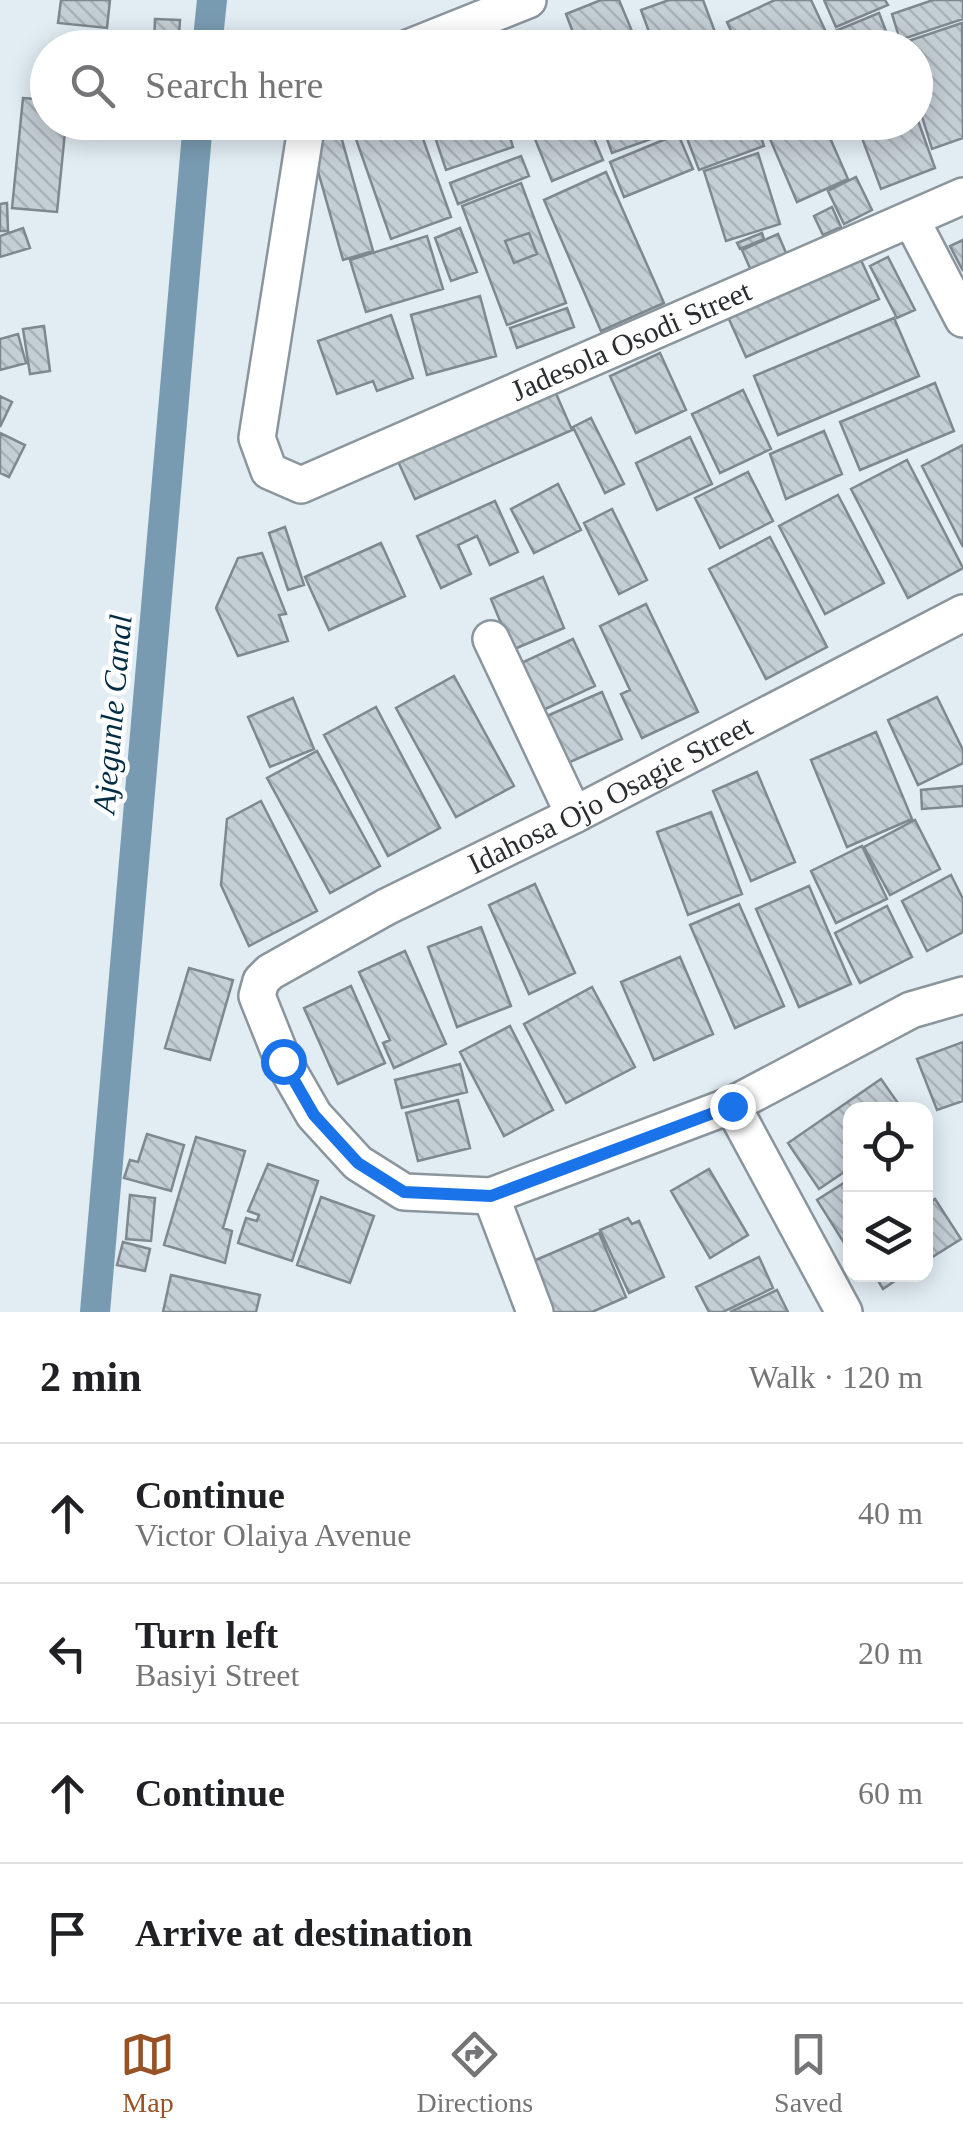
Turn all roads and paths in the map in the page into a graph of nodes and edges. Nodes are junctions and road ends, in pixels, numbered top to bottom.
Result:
1 (528, 0) edge
2 (453, 30) edge
3 (303, 140) edge
4 (963, 196) edge
5 (911, 219) junction
6 (963, 320) edge
7 (963, 613) edge
8 (490, 639) dead end
9 (574, 816) junction
10 (963, 995) edge
11 (732, 1106) junction
12 (491, 1196) junction
13 (534, 1312) edge
14 (844, 1312) edge

1 - 2 street
3 - 5 street, Jadesola Osodi Street
4 - 5 street, Jadesola Osodi Street
5 - 6 street
7 - 9 street, Idahosa Ojo Osagie Street
8 - 9 street
9 - 12 street, Idahosa Ojo Osagie Street
10 - 11 street
11 - 12 street
11 - 14 street
12 - 13 street

